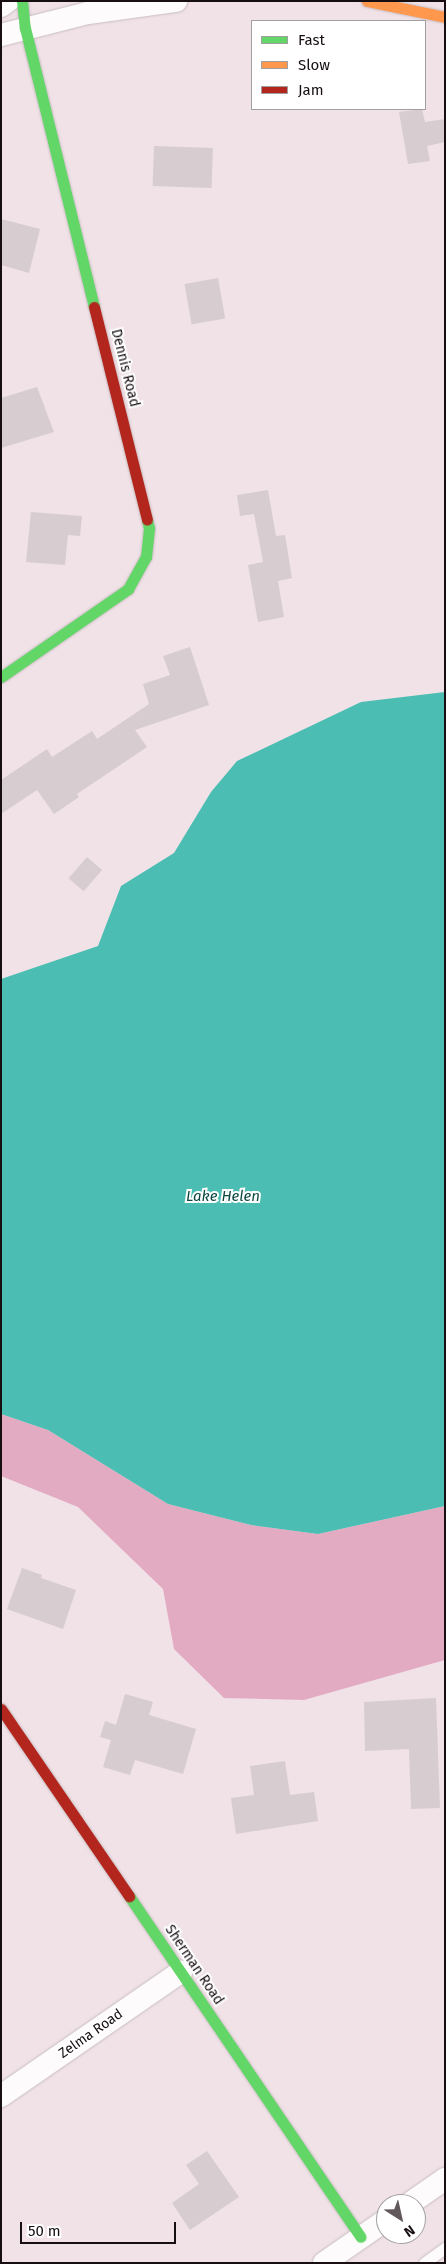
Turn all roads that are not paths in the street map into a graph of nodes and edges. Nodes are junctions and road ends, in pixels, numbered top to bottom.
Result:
1 (8, 1) edge
2 (22, 1) edge
3 (176, 1) edge
4 (367, 1) edge
5 (1, 6) edge
6 (445, 17) edge
7 (25, 28) junction
8 (1, 35) edge
9 (1, 677) edge
10 (1, 1709) edge
11 (181, 1972) junction
12 (1, 2096) edge
13 (445, 2179) edge
14 (423, 2194) edge
15 (376, 2227) edge
16 (361, 2237) junction
17 (445, 2248) edge
18 (324, 2263) edge
19 (424, 2263) edge

1 - 5 street
2 - 7 street, Dennis Road
3 - 7 street
4 - 6 street
7 - 8 street
7 - 9 street, Dennis Road
10 - 11 street, Sherman Road
11 - 12 street, Zelma Road
11 - 16 street, Sherman Road
13 - 14 street
15 - 16 street
16 - 18 street
17 - 19 lane

